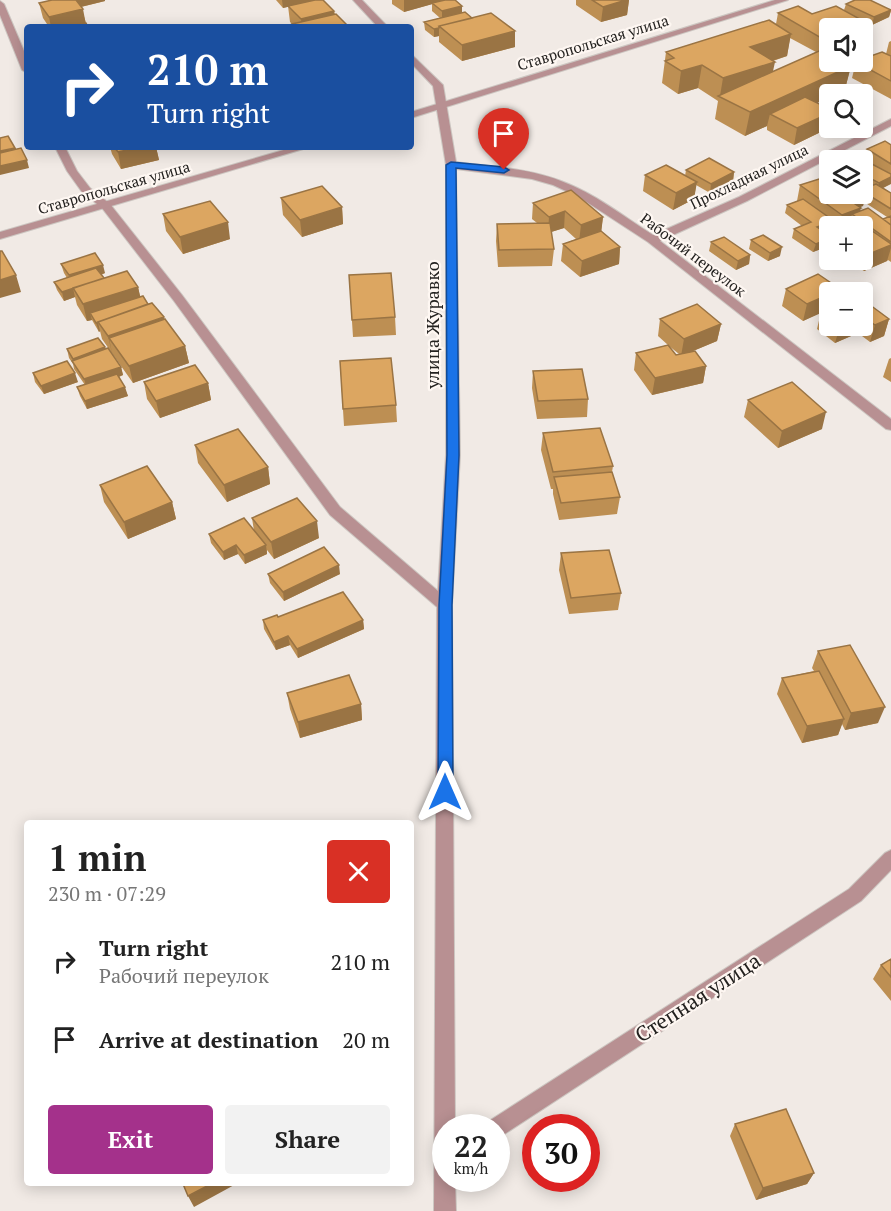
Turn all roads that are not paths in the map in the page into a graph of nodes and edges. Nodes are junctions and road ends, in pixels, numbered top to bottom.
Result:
1 (357, 0) edge
2 (784, 0) edge
3 (0, 4) edge
4 (380, 24) edge
5 (414, 60) edge
6 (24, 63) edge
7 (443, 106) junction
8 (414, 114) edge
9 (891, 122) edge
10 (62, 150) edge
11 (295, 150) edge
12 (451, 165) junction
13 (106, 206) junction
14 (0, 236) edge
15 (652, 240) junction
16 (891, 426) edge
17 (445, 605) junction
18 (891, 858) edge
19 (510, 1119) edge
20 (445, 1211) edge

1 - 4 street
2 - 7 street, Ставропольская улица
3 - 6 street
5 - 7 street, улица Журавко
7 - 8 street, Ставропольская улица
7 - 12 street, улица Журавко
9 - 15 street, Прохладная улица
10 - 13 street
11 - 13 street, Ставропольская улица
12 - 15 street, Рабочий переулок
12 - 17 street, улица Журавко
13 - 14 street, Ставропольская улица
13 - 17 street
15 - 16 street, Рабочий переулок
17 - 20 street, улица Журавко
18 - 19 street, Степная улица

